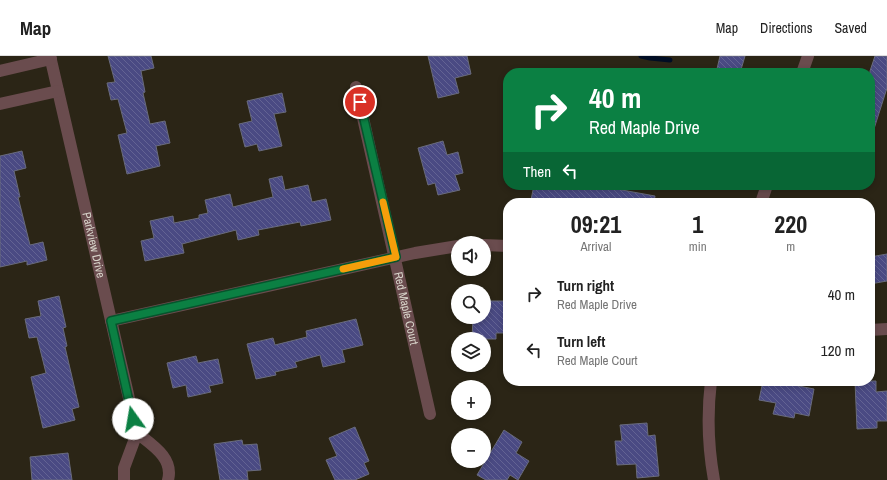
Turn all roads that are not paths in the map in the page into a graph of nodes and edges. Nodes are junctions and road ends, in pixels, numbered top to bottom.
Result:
1 (808, 56) edge
2 (51, 58) edge
3 (804, 68) edge
4 (0, 71) edge
5 (356, 87) dead end
6 (58, 91) junction
7 (0, 104) edge
8 (491, 245) edge
9 (503, 246) edge
10 (451, 247) edge
11 (396, 257) junction
12 (111, 321) junction
13 (887, 328) edge
14 (875, 329) edge
15 (711, 386) edge
16 (430, 414) dead end
17 (137, 433) junction
18 (124, 480) edge
19 (168, 480) edge
20 (714, 480) edge

1 - 3 street
2 - 4 street
2 - 6 street, Parkview Drive
5 - 11 street, Red Maple Court
6 - 7 street
6 - 12 street, Parkview Drive
8 - 9 street
10 - 11 street
11 - 12 street
11 - 16 street, Red Maple Court
12 - 17 street, Parkview Drive
13 - 14 street
15 - 20 street
17 - 18 street
17 - 19 street

